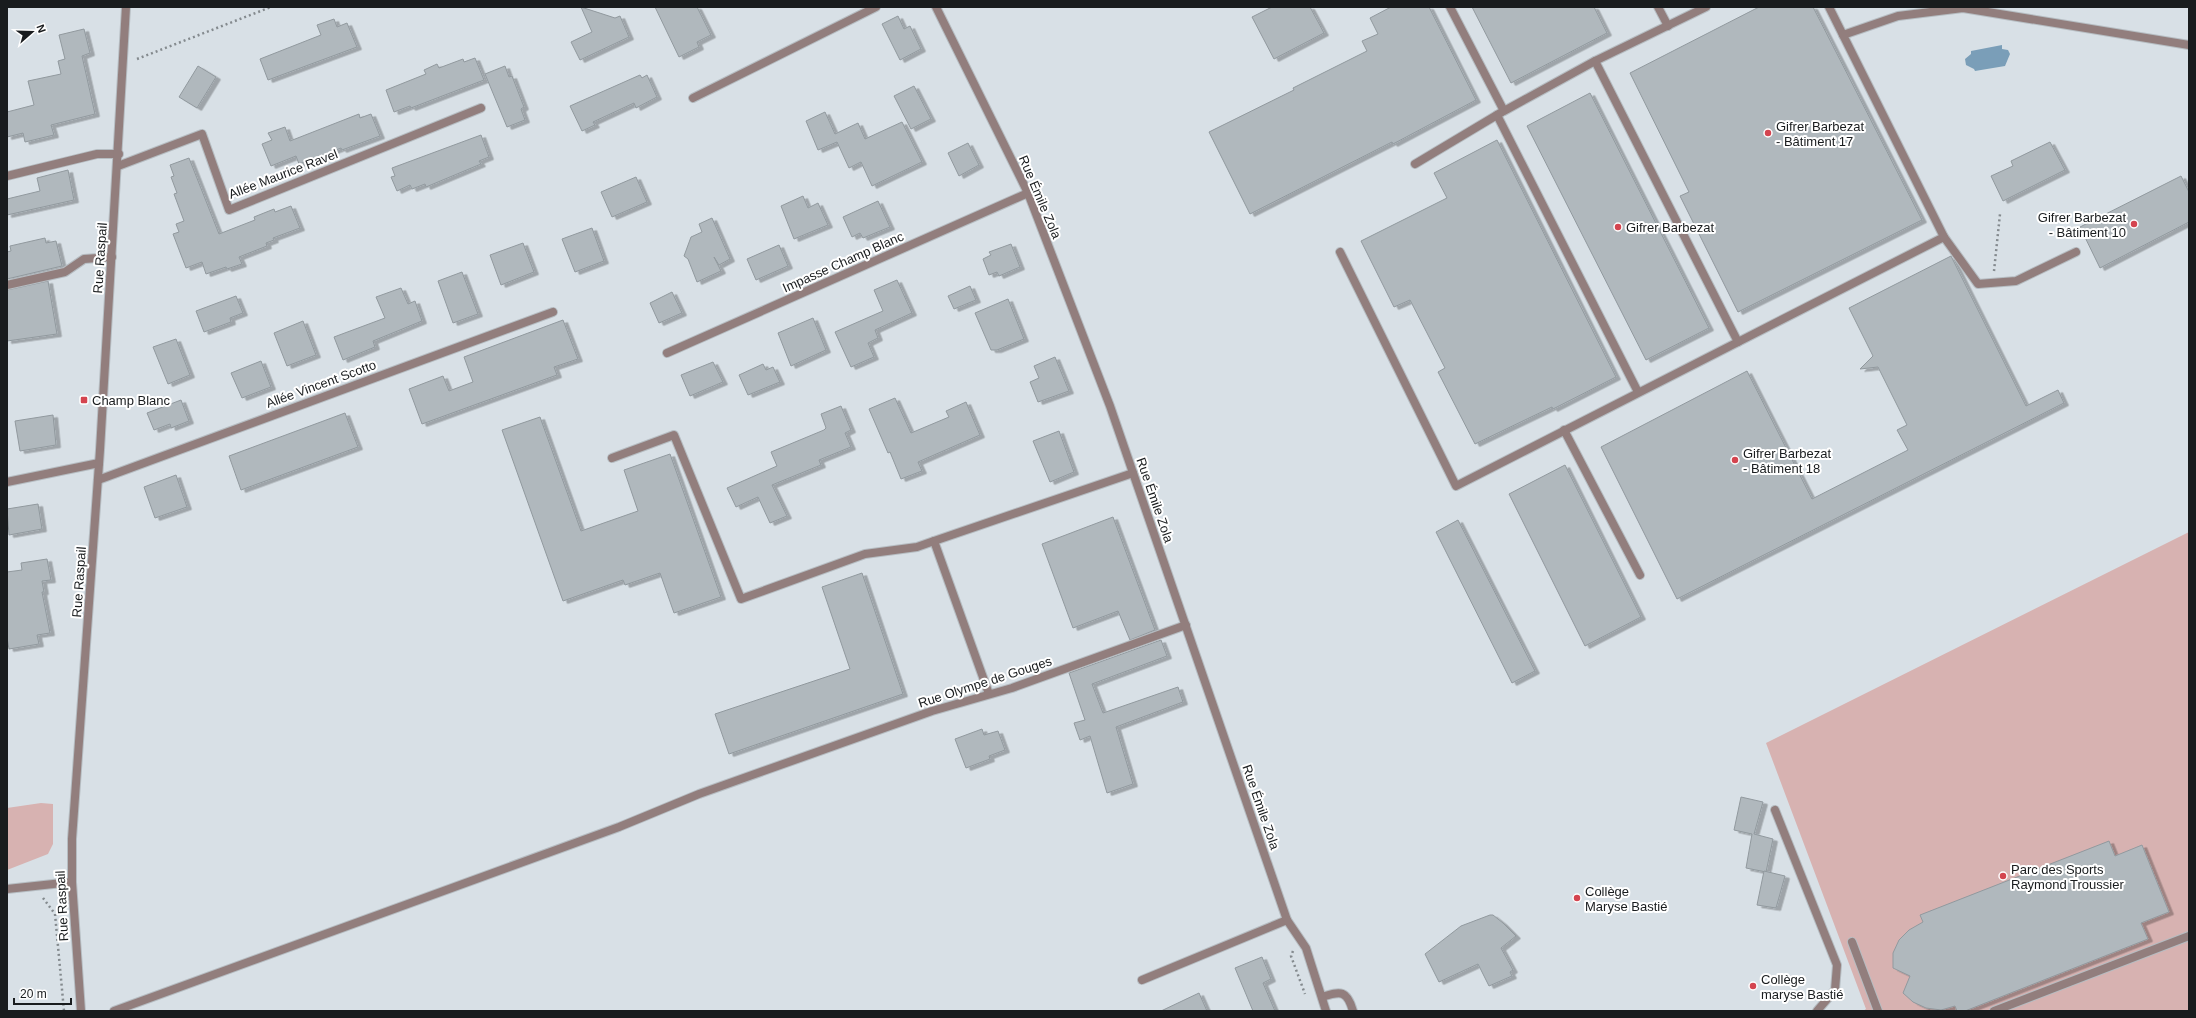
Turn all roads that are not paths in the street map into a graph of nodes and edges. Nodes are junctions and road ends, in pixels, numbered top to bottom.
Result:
1 (126, 7) edge
2 (876, 7) edge
3 (936, 7) edge
4 (1450, 7) edge
5 (1658, 7) edge
6 (1706, 7) edge
7 (1829, 7) edge
8 (1668, 26) junction
9 (1843, 35) junction
10 (2189, 45) edge
11 (1595, 61) junction
12 (694, 98) dead end
13 (481, 108) dead end
14 (1500, 113) junction
15 (119, 154) junction
16 (1415, 164) dead end
17 (118, 166) junction
18 (7, 176) edge
19 (1028, 193) junction
20 (1944, 237) junction
21 (1340, 252) dead end
22 (2076, 252) dead end
23 (112, 257) junction
24 (7, 285) edge
25 (553, 312) dead end
26 (1738, 342) junction
27 (667, 352) dead end
28 (1638, 392) junction
29 (1564, 430) junction
30 (612, 458) dead end
31 (99, 463) junction
32 (1133, 473) junction
33 (98, 480) junction
34 (7, 482) edge
35 (934, 541) junction
36 (1640, 575) dead end
37 (1186, 625) junction
38 (989, 694) junction
39 (1775, 810) dead end
40 (72, 882) junction
41 (7, 890) edge
42 (1287, 920) junction
43 (2189, 936) edge
44 (1852, 942) dead end
45 (1142, 980) dead end
46 (1322, 998) junction
47 (81, 1011) edge
48 (114, 1011) edge
49 (1326, 1011) edge
50 (1353, 1011) edge
51 (1816, 1011) edge
52 (1878, 1011) edge
53 (1994, 1011) edge

1 - 15 street, Rue Raspail
2 - 12 street
3 - 19 street, Rue Émile Zola
4 - 14 street
5 - 8 street
6 - 8 street
7 - 9 street
8 - 11 street
9 - 10 street
9 - 20 street
11 - 14 street
11 - 26 street
13 - 17 street, Allée Maurice Ravel
14 - 16 street
14 - 28 street
15 - 17 street, Rue Raspail
15 - 18 street
17 - 23 street, Rue Raspail
19 - 27 street, Impasse Champ Blanc
19 - 32 street, Rue Émile Zola
20 - 22 street
20 - 26 street
21 - 29 street
23 - 24 street
23 - 31 street, Rue Raspail
25 - 33 street, Allée Vincent Scotto
26 - 28 street
28 - 29 street
29 - 36 street
30 - 35 street
31 - 33 street, Rue Raspail
31 - 34 street
32 - 35 street
32 - 37 street, Rue Émile Zola
33 - 40 street, Rue Raspail
35 - 38 street
37 - 38 street, Rue Olympe de Gouges
37 - 42 street, Rue Émile Zola
38 - 48 street, Rue Olympe de Gouges
39 - 51 street
40 - 41 street
40 - 47 street, Rue Raspail
42 - 45 street
42 - 46 street, Rue Émile Zola
43 - 53 street
44 - 52 street
46 - 49 street, Rue Émile Zola
46 - 50 street

